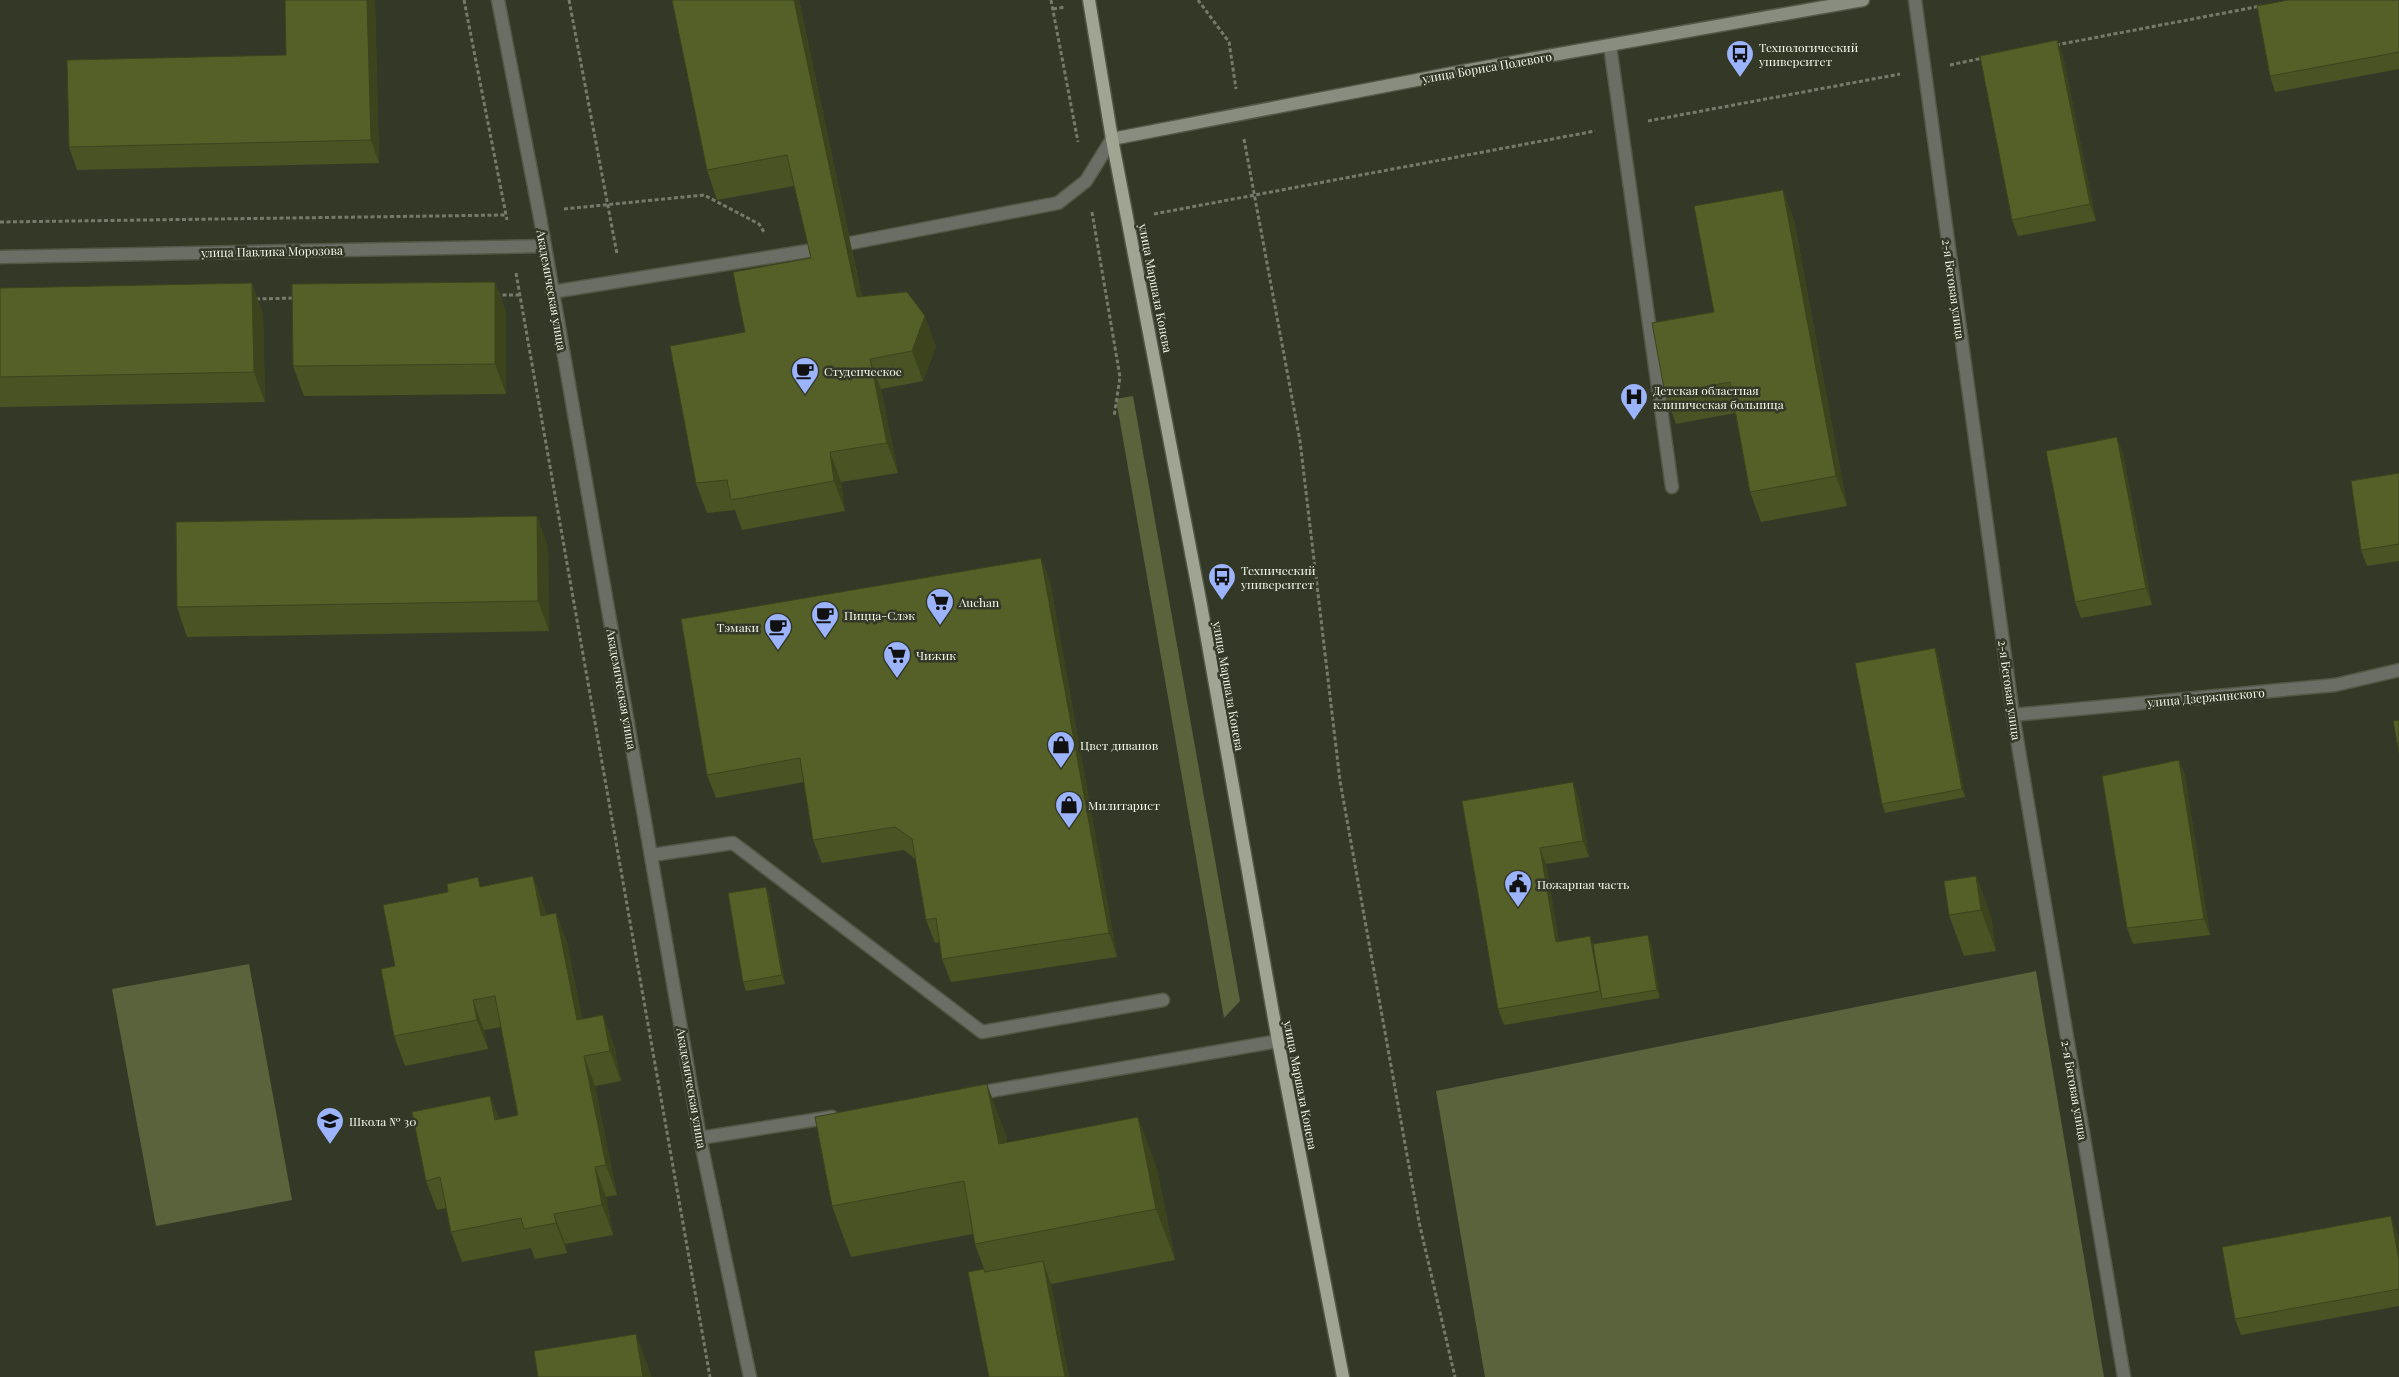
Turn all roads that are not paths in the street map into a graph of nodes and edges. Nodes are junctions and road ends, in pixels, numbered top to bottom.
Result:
1 (498, 0) edge
2 (1090, 0) edge
3 (1863, 0) edge
4 (1915, 0) edge
5 (1610, 46) junction
6 (1112, 139) junction
7 (851, 243) dead end
8 (544, 246) junction
9 (814, 250) edge
10 (0, 257) edge
11 (552, 292) junction
12 (1672, 487) dead end
13 (2399, 670) edge
14 (2013, 715) junction
15 (652, 855) junction
16 (1163, 1000) dead end
17 (1278, 1041) junction
18 (964, 1095) edge
19 (848, 1114) edge
20 (700, 1138) junction
21 (750, 1377) edge
22 (1343, 1377) edge
23 (2124, 1377) edge

1 - 8 street, Академическая улица
2 - 6 main road, улица Маршала Конева
3 - 5 main road, улица Бориса Полевого
4 - 14 street, 2-я Беговая улица
5 - 6 main road, улица Бориса Полевого
5 - 12 street
6 - 7 street
6 - 17 main road, улица Маршала Конева
8 - 10 street, улица Павлика Морозова
8 - 11 street, Академическая улица
9 - 11 street
11 - 15 street, Академическая улица
13 - 14 street, улица Дзержинского
14 - 23 street, 2-я Беговая улица
15 - 16 street
15 - 20 street, Академическая улица
17 - 18 street
17 - 22 main road, улица Маршала Конева
19 - 20 street
20 - 21 street, Академическая улица

